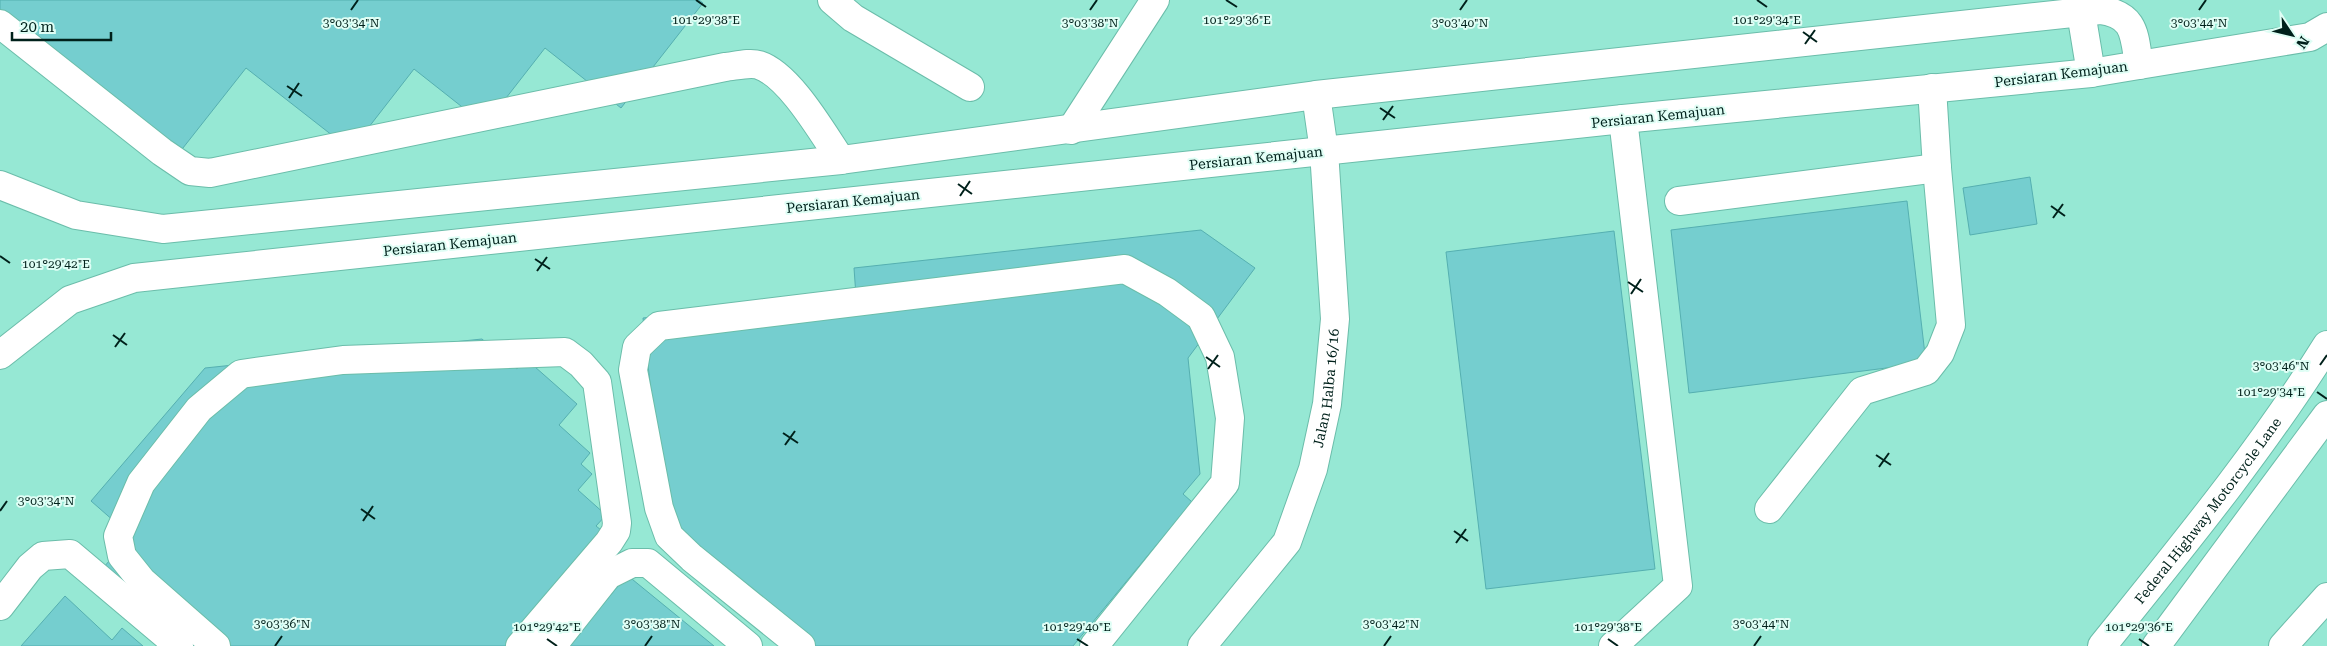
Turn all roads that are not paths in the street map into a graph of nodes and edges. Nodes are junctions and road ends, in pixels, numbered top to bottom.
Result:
1 (832, 0) edge
2 (1155, 0) edge
3 (2080, 6) edge
4 (0, 24) edge
5 (2327, 27) edge
6 (2139, 65) junction
7 (2091, 73) junction
8 (970, 87) dead end
9 (1932, 88) junction
10 (1316, 95) junction
11 (1623, 119) junction
12 (1071, 130) junction
13 (1324, 151) junction
14 (841, 160) junction
15 (1937, 168) junction
16 (0, 184) edge
17 (1679, 201) dead end
18 (2327, 345) edge
19 (0, 355) edge
20 (2327, 415) edge
21 (1769, 509) dead end
22 (2327, 597) edge
23 (0, 606) edge
24 (178, 646) edge
25 (216, 646) edge
26 (520, 646) edge
27 (552, 646) edge
28 (748, 646) edge
29 (802, 646) edge
30 (1094, 646) edge
31 (1202, 646) edge
32 (1613, 646) edge
33 (2102, 646) edge
34 (2156, 646) edge
35 (2283, 646) edge

1 - 8 main road
2 - 12 main road
3 - 6 main road, Persiaran Kemajuan
3 - 7 main road
3 - 10 main road, Persiaran Kemajuan
4 - 14 main road
5 - 6 main road
6 - 7 main road, Persiaran Kemajuan
7 - 9 main road, Persiaran Kemajuan
9 - 11 main road, Persiaran Kemajuan
9 - 15 main road
10 - 12 main road, Persiaran Kemajuan
10 - 13 main road, Jalan Halba 16/16
11 - 13 main road, Persiaran Kemajuan
11 - 32 main road
12 - 14 main road, Persiaran Kemajuan
13 - 19 main road, Persiaran Kemajuan
13 - 31 main road, Jalan Halba 16/16
14 - 16 main road, Persiaran Kemajuan
15 - 17 main road
15 - 21 main road
18 - 33 main road, Federal Highway Motorcycle Lane
20 - 34 main road
22 - 35 main road
23 - 24 main road
25 - 26 main road
27 - 28 main road
29 - 30 main road

